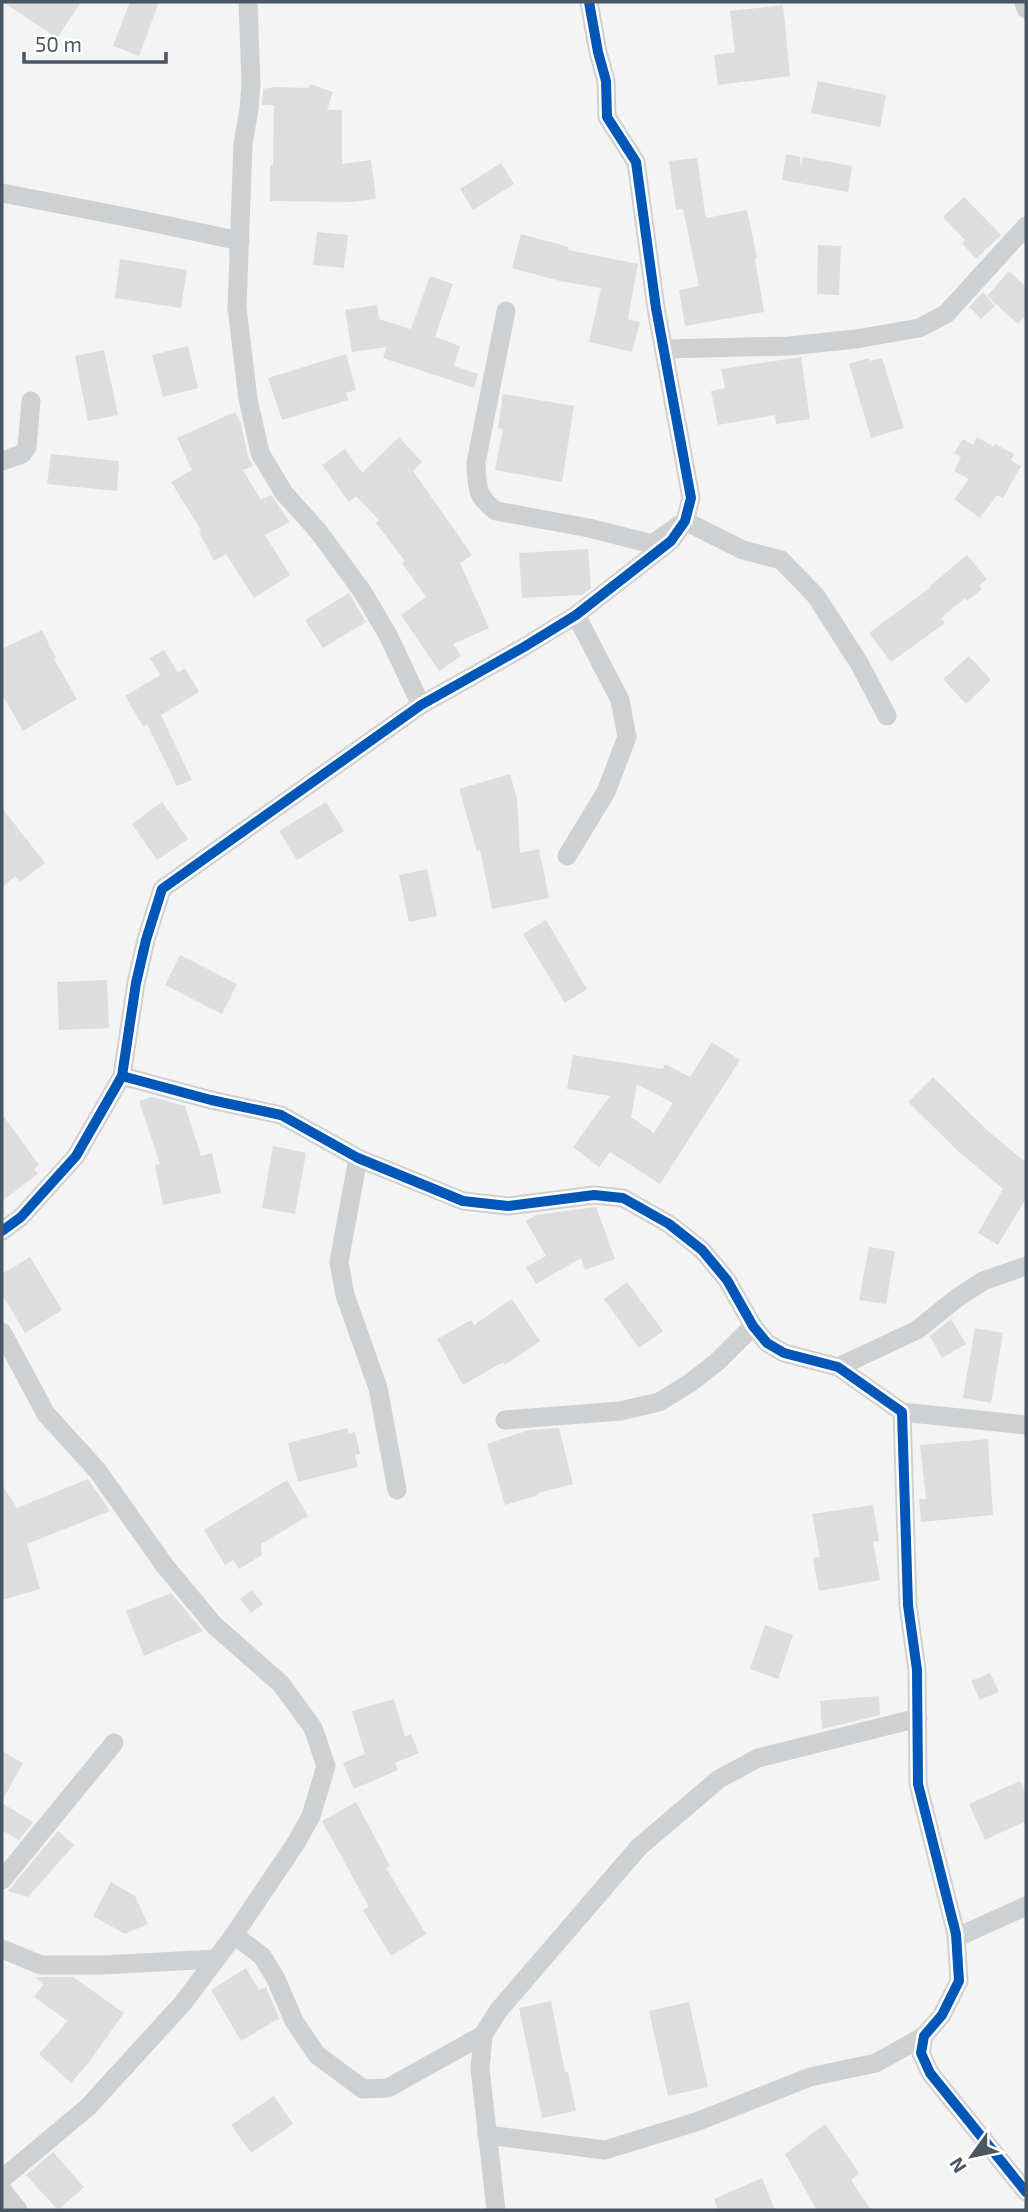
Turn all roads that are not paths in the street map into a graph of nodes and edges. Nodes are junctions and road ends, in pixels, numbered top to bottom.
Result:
1 (248, 2) edge
2 (589, 2) edge
3 (1024, 2) edge
4 (1026, 9) edge
5 (2, 194) edge
6 (1026, 226) edge
7 (240, 241) junction
8 (506, 311) dead end
9 (664, 349) junction
10 (31, 401) dead end
11 (2, 461) edge
12 (685, 521) junction
13 (576, 615) junction
14 (421, 705) junction
15 (887, 716) dead end
16 (567, 856) dead end
17 (122, 1076) junction
18 (358, 1158) junction
19 (2, 1231) edge
20 (1026, 1266) edge
21 (753, 1326) junction
22 (2, 1332) edge
23 (838, 1367) junction
24 (902, 1412) junction
25 (505, 1420) dead end
26 (1026, 1425) edge
27 (397, 1490) dead end
28 (918, 1718) junction
29 (114, 1742) dead end
30 (2, 1880) edge
31 (1026, 1906) edge
32 (957, 1934) junction
33 (234, 1935) junction
34 (2, 1949) edge
35 (216, 1959) junction
36 (483, 2035) junction
37 (924, 2036) junction
38 (487, 2135) junction
39 (2, 2179) edge
40 (2, 2190) edge
41 (1026, 2192) edge
42 (18, 2210) edge
43 (496, 2210) edge

1 - 7 street
2 - 9 street
3 - 4 street
5 - 7 street
6 - 9 street
7 - 14 street
8 - 12 street
9 - 12 street
10 - 11 street
12 - 13 street
12 - 15 street
13 - 14 street
13 - 16 street
14 - 17 street
17 - 18 street
17 - 19 street
18 - 21 street
18 - 27 street
20 - 23 street
21 - 23 street
21 - 25 street
22 - 33 street
23 - 24 street
24 - 26 street
24 - 28 street
28 - 32 street
28 - 36 street
29 - 30 street
31 - 32 street
32 - 37 street
33 - 35 street
33 - 36 street
34 - 35 street
35 - 39 street
36 - 38 street
37 - 38 street
37 - 41 street
38 - 43 street
40 - 42 street

